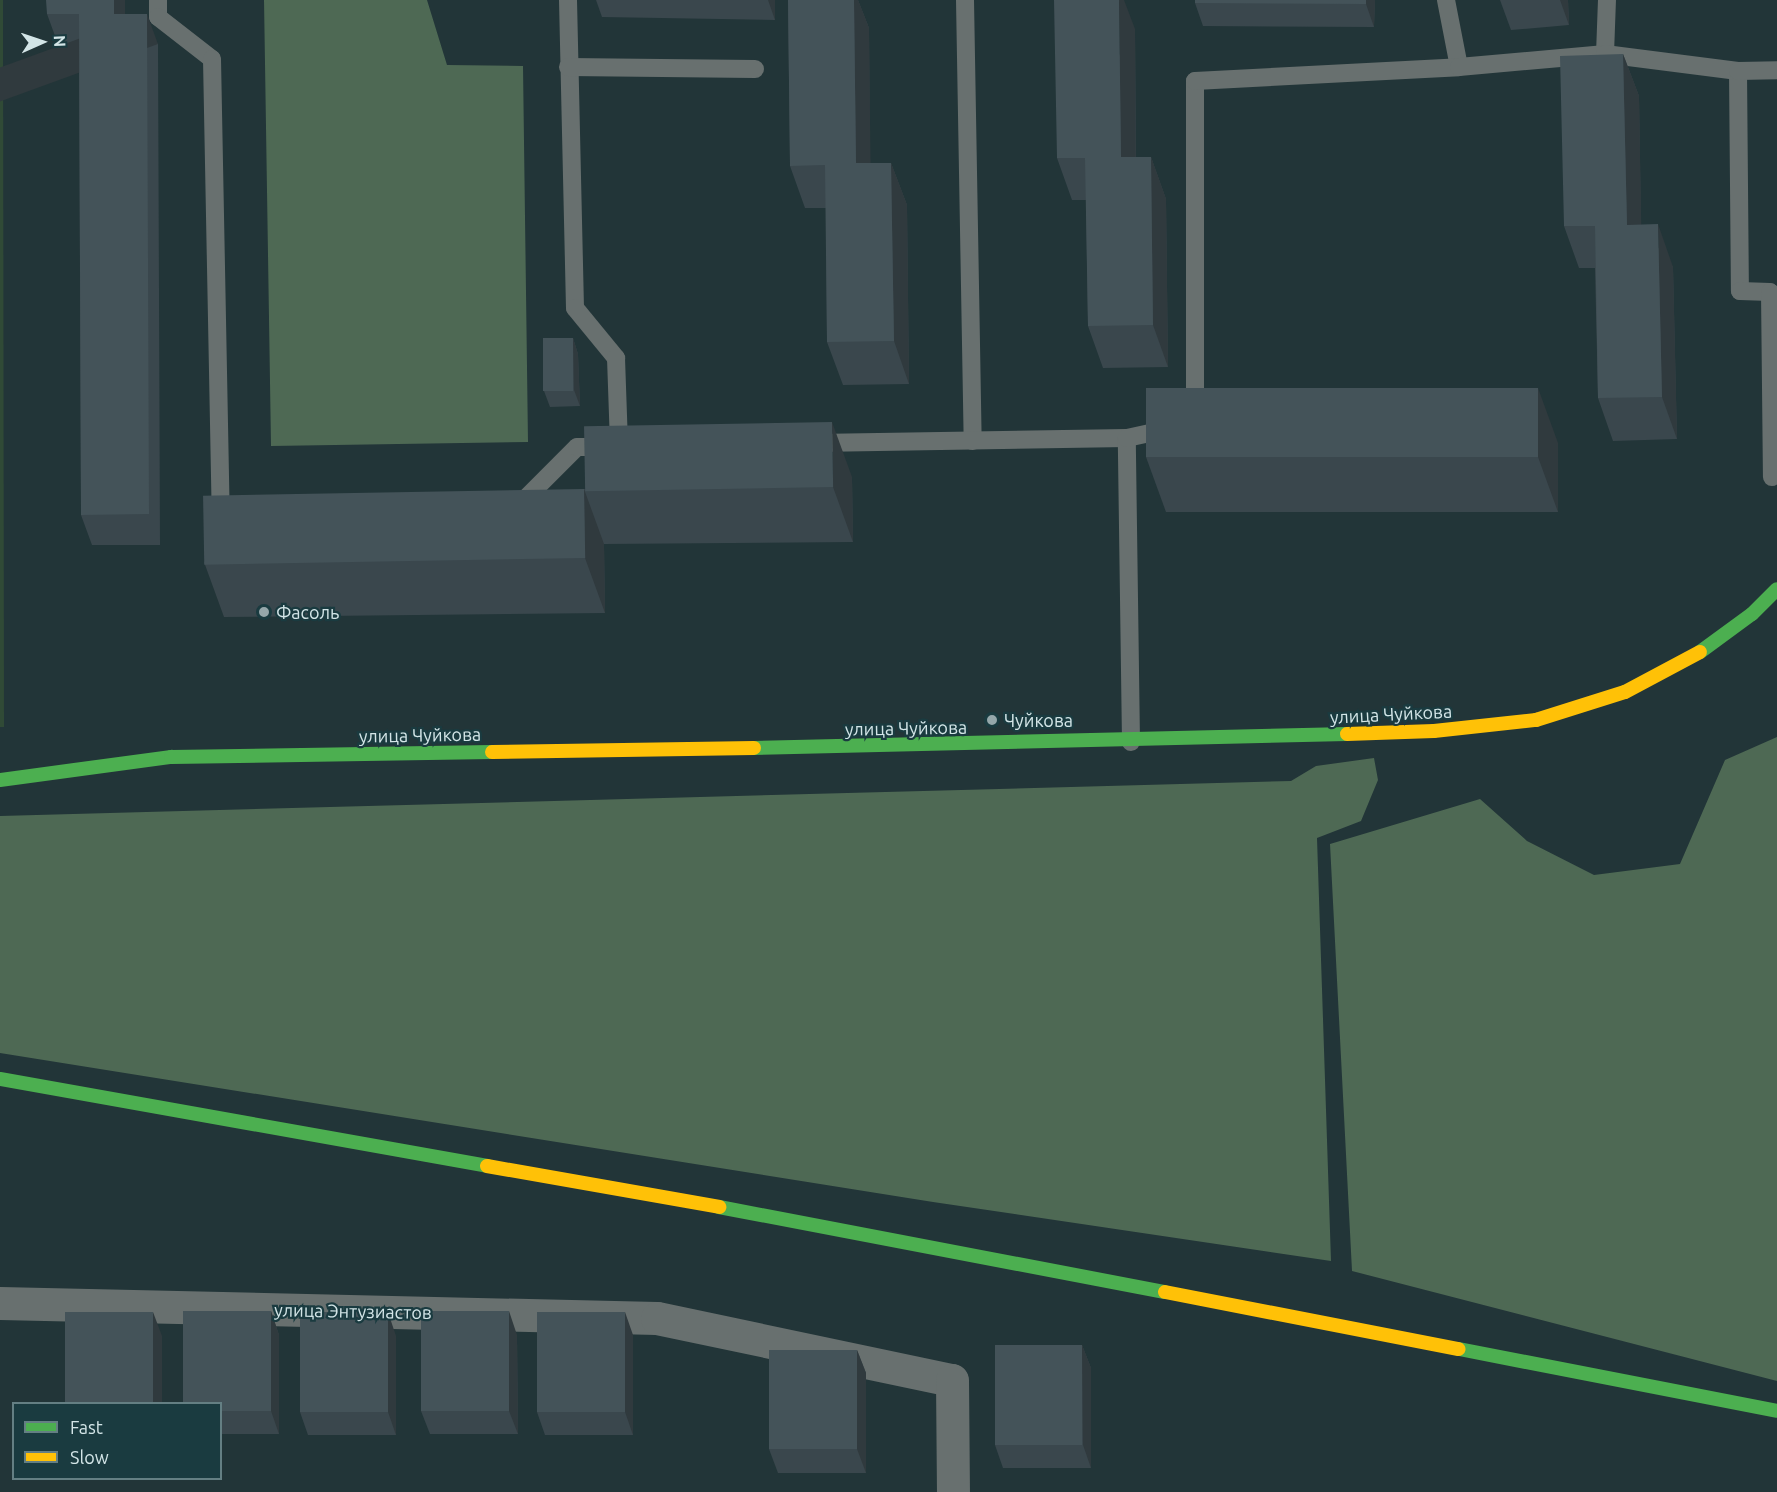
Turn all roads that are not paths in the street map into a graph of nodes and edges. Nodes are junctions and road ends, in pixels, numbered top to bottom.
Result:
1 (158, 0) edge
2 (568, 0) edge
3 (965, 0) edge
4 (1606, 0) edge
5 (1446, 6) edge
6 (1605, 54) junction
7 (568, 67) junction
8 (1459, 67) junction
9 (755, 69) dead end
10 (1738, 70) junction
11 (1777, 70) edge
12 (1127, 438) junction
13 (973, 441) junction
14 (796, 444) edge
15 (619, 446) junction
16 (643, 446) edge
17 (1772, 477) dead end
18 (503, 510) edge
19 (243, 514) edge
20 (1777, 590) edge
21 (1131, 742) junction
22 (0, 780) edge
23 (0, 1079) edge
24 (0, 1303) edge
25 (1777, 1411) edge
26 (953, 1492) edge

1 - 19 lane
2 - 7 lane
3 - 13 lane
4 - 6 lane
5 - 8 lane
6 - 8 lane
6 - 10 lane
7 - 9 lane
7 - 15 lane
8 - 12 lane
10 - 11 lane
10 - 17 lane
12 - 13 lane
12 - 21 lane
13 - 14 lane
15 - 16 lane
15 - 18 lane
20 - 21 street, улица Чуйкова
21 - 22 street, улица Чуйкова
23 - 25 street
24 - 26 street, улица Энтузиастов

